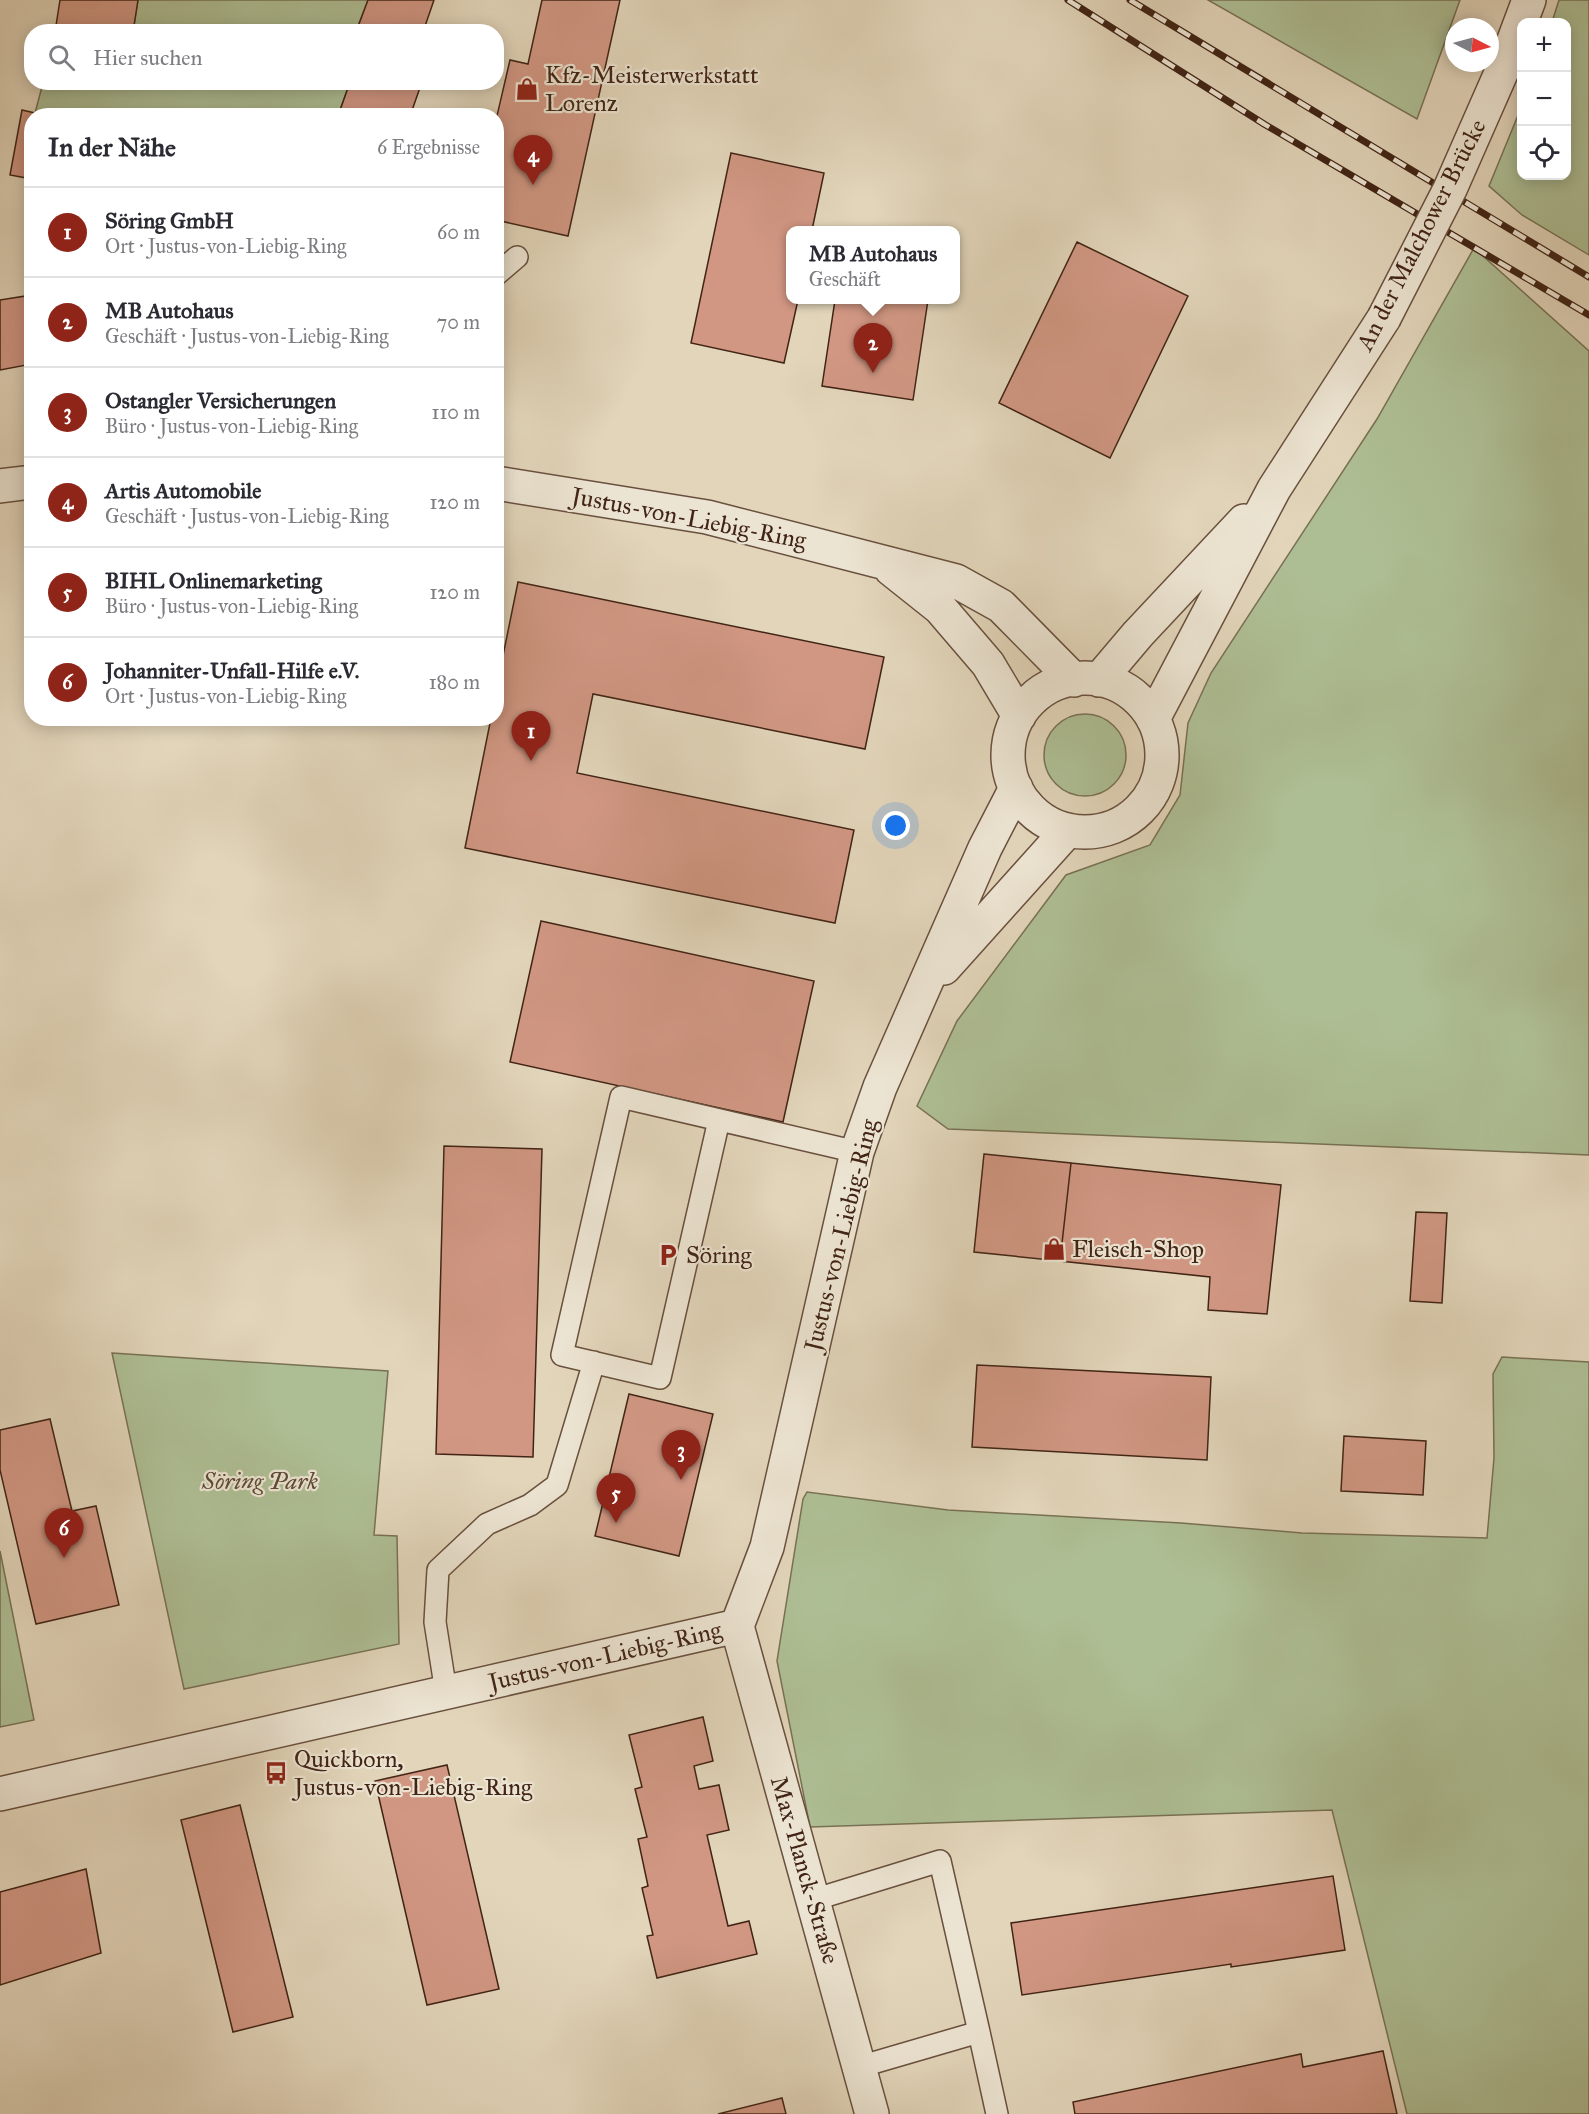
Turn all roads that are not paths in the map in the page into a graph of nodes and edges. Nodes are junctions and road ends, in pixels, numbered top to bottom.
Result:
1 (1528, 0) edge
2 (516, 257) dead end
3 (504, 268) edge
4 (24, 483) edge
5 (504, 484) edge
6 (0, 486) edge
7 (1274, 489) junction
8 (880, 560) junction
9 (1086, 680) junction
10 (1019, 716) junction
11 (1153, 719) junction
12 (1016, 788) junction
13 (1068, 830) junction
14 (925, 990) junction
15 (719, 1120) junction
16 (858, 1152) junction
17 (594, 1362) junction
18 (737, 1626) junction
19 (446, 1692) junction
20 (0, 1794) edge
21 (813, 1900) junction
22 (979, 2032) junction
23 (859, 2067) junction
24 (872, 2114) edge
25 (997, 2114) edge

1 - 7 street, An der Malchower Brücke, bridge
2 - 3 lane
4 - 6 street
5 - 8 street, Justus-von-Liebig-Ring
7 - 9 street, An der Malchower Brücke
7 - 11 street, An der Malchower Brücke
8 - 9 street, Justus-von-Liebig-Ring
8 - 10 street, Justus-von-Liebig-Ring
9 - 10 street, An der Malchower Brücke
9 - 11 street, An der Malchower Brücke
10 - 12 street, An der Malchower Brücke
11 - 13 street, An der Malchower Brücke
12 - 13 street, An der Malchower Brücke
12 - 14 street, Justus-von-Liebig-Ring
13 - 14 street, Justus-von-Liebig-Ring
14 - 16 street, Justus-von-Liebig-Ring
15 - 16 lane
15 - 17 lane
15 - 17 lane
16 - 18 street, Justus-von-Liebig-Ring
17 - 19 lane
18 - 19 street, Justus-von-Liebig-Ring
18 - 21 street, Max-Planck-Straße
19 - 20 street, Justus-von-Liebig-Ring
21 - 22 lane
21 - 23 street, Max-Planck-Straße
22 - 23 lane
22 - 25 lane
23 - 24 street, Max-Planck-Straße

